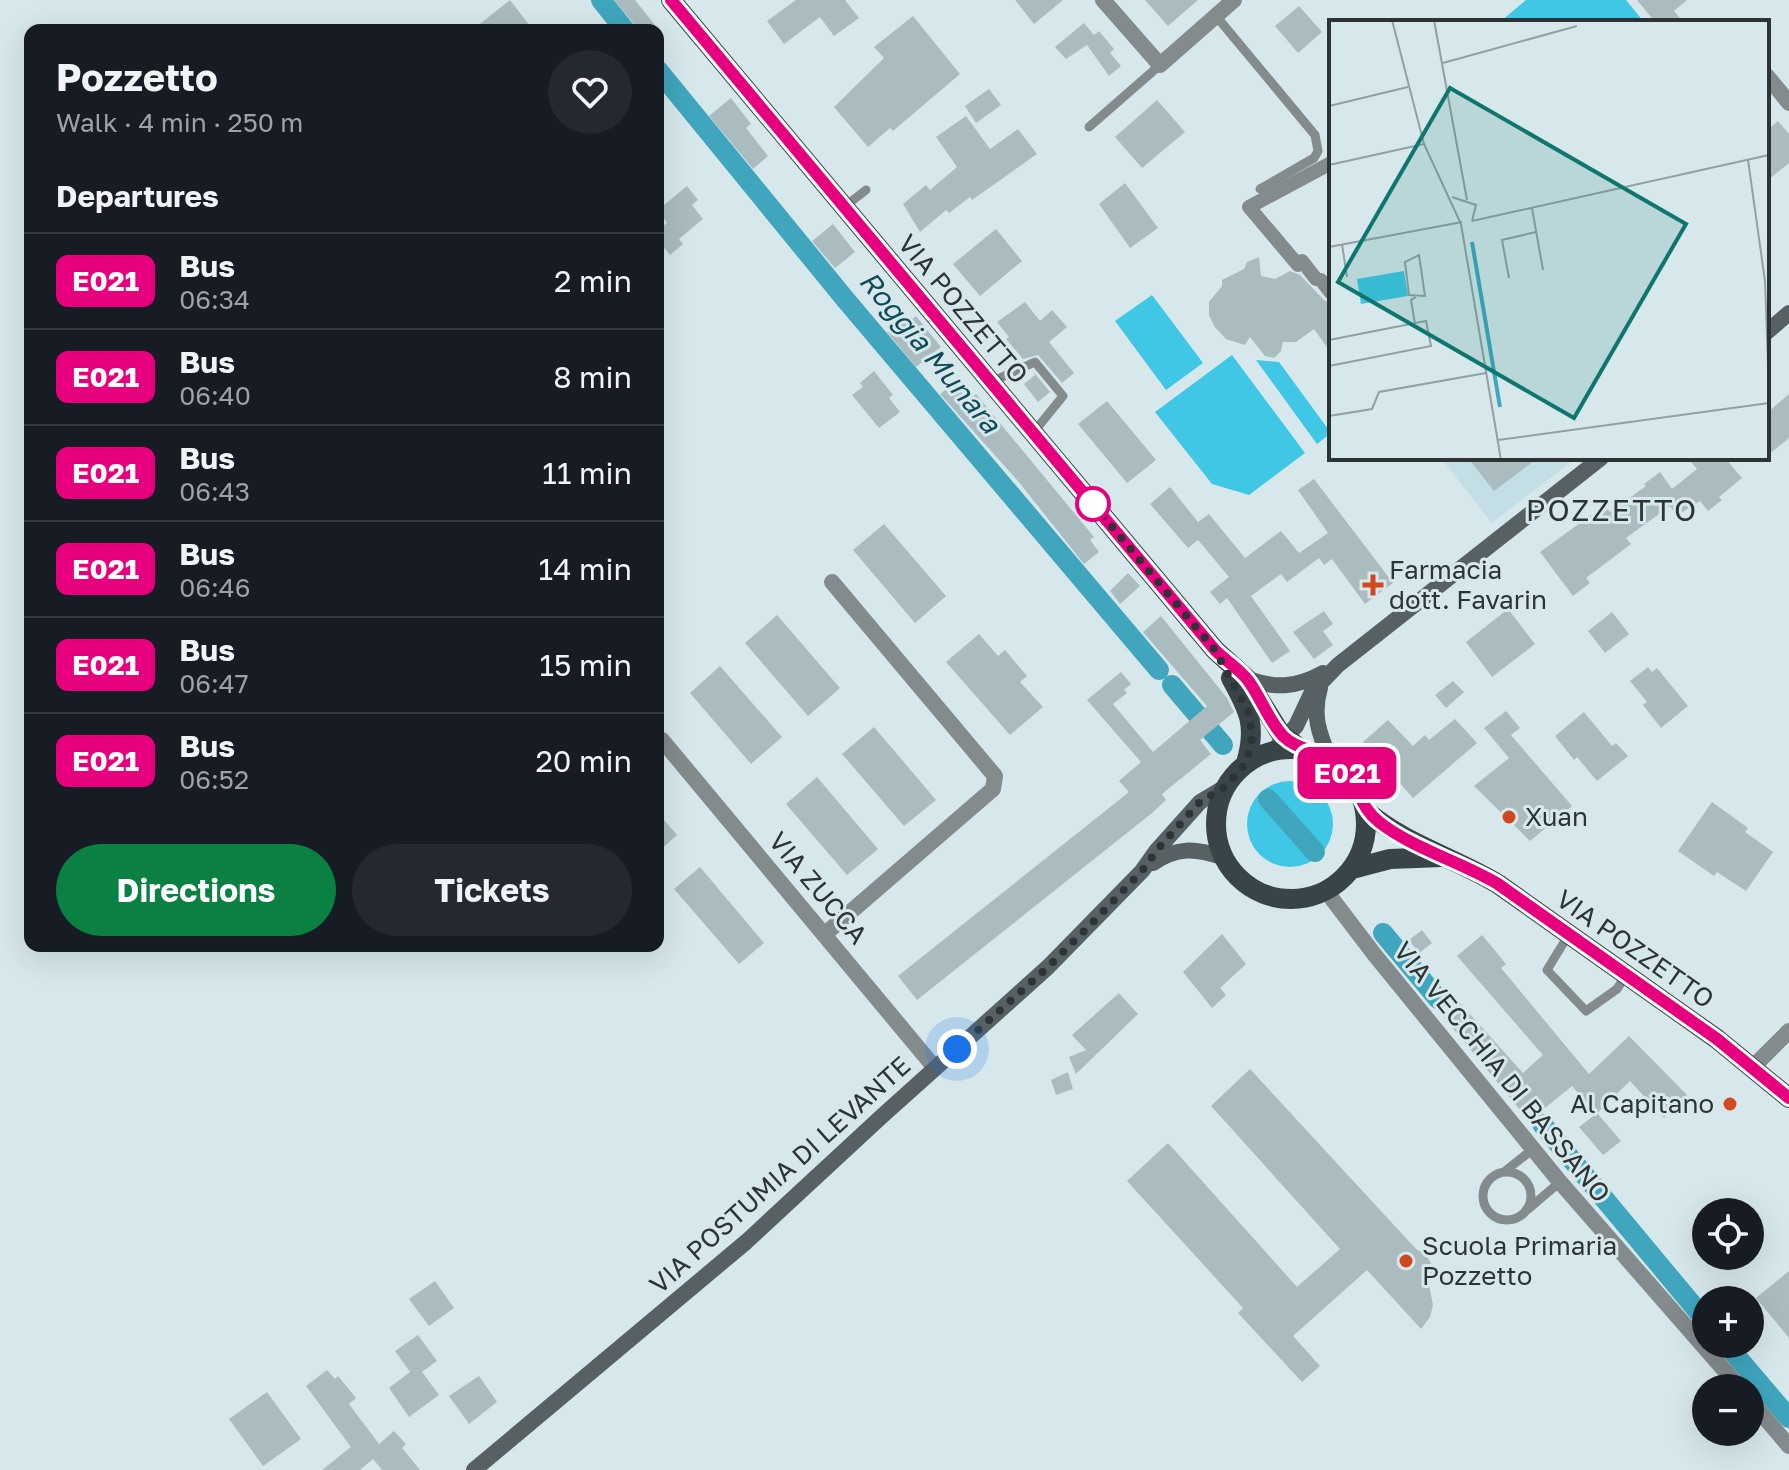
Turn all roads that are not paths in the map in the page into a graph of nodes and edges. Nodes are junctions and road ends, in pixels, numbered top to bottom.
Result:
1 (671, 0) edge
2 (1103, 0) edge
3 (1234, 0) edge
4 (1216, 16) junction
5 (1160, 65) junction
6 (1769, 78) edge
7 (1789, 103) edge
8 (1089, 127) dead end
9 (1329, 164) edge
10 (1260, 189) dead end
11 (866, 190) dead end
12 (844, 207) junction
13 (1329, 290) edge
14 (1789, 313) edge
15 (1769, 330) edge
16 (991, 383) junction
17 (1033, 433) junction
18 (1598, 460) edge
19 (832, 582) dead end
20 (1215, 650) junction
21 (1338, 665) junction
22 (1246, 678) junction
23 (1322, 682) junction
24 (664, 742) edge
25 (1287, 746) junction
26 (1330, 759) junction
27 (1246, 763) junction
28 (1225, 787) junction
29 (1366, 811) junction
30 (1222, 857) junction
31 (1442, 857) junction
32 (1352, 869) junction
33 (1142, 871) junction
34 (1326, 891) junction
35 (825, 934) junction
36 (1569, 934) junction
37 (1626, 975) junction
38 (1789, 1031) edge
39 (937, 1066) junction
40 (1754, 1066) junction
41 (1789, 1098) edge
42 (1533, 1149) junction
43 (1503, 1173) junction
44 (1560, 1182) junction
45 (1525, 1212) junction
46 (1728, 1374) edge
47 (1764, 1417) edge
48 (1789, 1446) edge
49 (474, 1470) edge

1 - 12 main road, VIA POZZETTO
2 - 5 street
3 - 4 street
4 - 5 street
4 - 10 lane
5 - 8 lane
6 - 7 street
9 - 13 street
11 - 12 lane
12 - 16 main road, VIA POZZETTO
14 - 15 main road
16 - 17 main road, VIA POZZETTO
16 - 17 lane
17 - 20 main road, VIA POZZETTO
18 - 21 main road
19 - 35 street
20 - 22 main road, VIA POZZETTO
20 - 27 main road, VIA POZZETTO
21 - 22 main road
21 - 23 main road
22 - 25 main road, VIA POZZETTO
23 - 25 main road
23 - 26 main road
24 - 35 street, VIA ZUCCA
25 - 26 main road, VIA POZZETTO
25 - 27 main road
26 - 29 main road, VIA POZZETTO
27 - 28 main road
28 - 30 main road
28 - 33 main road, VIA POSTUMIA DI LEVANTE
29 - 31 main road, VIA POZZETTO
29 - 32 main road
30 - 33 main road, VIA POSTUMIA DI LEVANTE
30 - 34 main road, VIA POZZETTO
31 - 32 main road, VIA POZZETTO
31 - 36 main road, VIA POZZETTO
32 - 34 main road, VIA POZZETTO
33 - 39 main road, VIA POSTUMIA DI LEVANTE
34 - 42 street, VIA VECCHIA DI BASSANO
35 - 39 street, VIA ZUCCA
36 - 37 main road, VIA POZZETTO
36 - 37 lane
37 - 40 main road, VIA POZZETTO
38 - 40 street
39 - 49 main road, VIA POSTUMIA DI LEVANTE
40 - 41 main road, VIA POZZETTO
42 - 43 lane
42 - 44 street, VIA VECCHIA DI BASSANO
43 - 45 lane
43 - 45 lane
44 - 45 lane
44 - 46 street, VIA VECCHIA DI BASSANO
47 - 48 street

